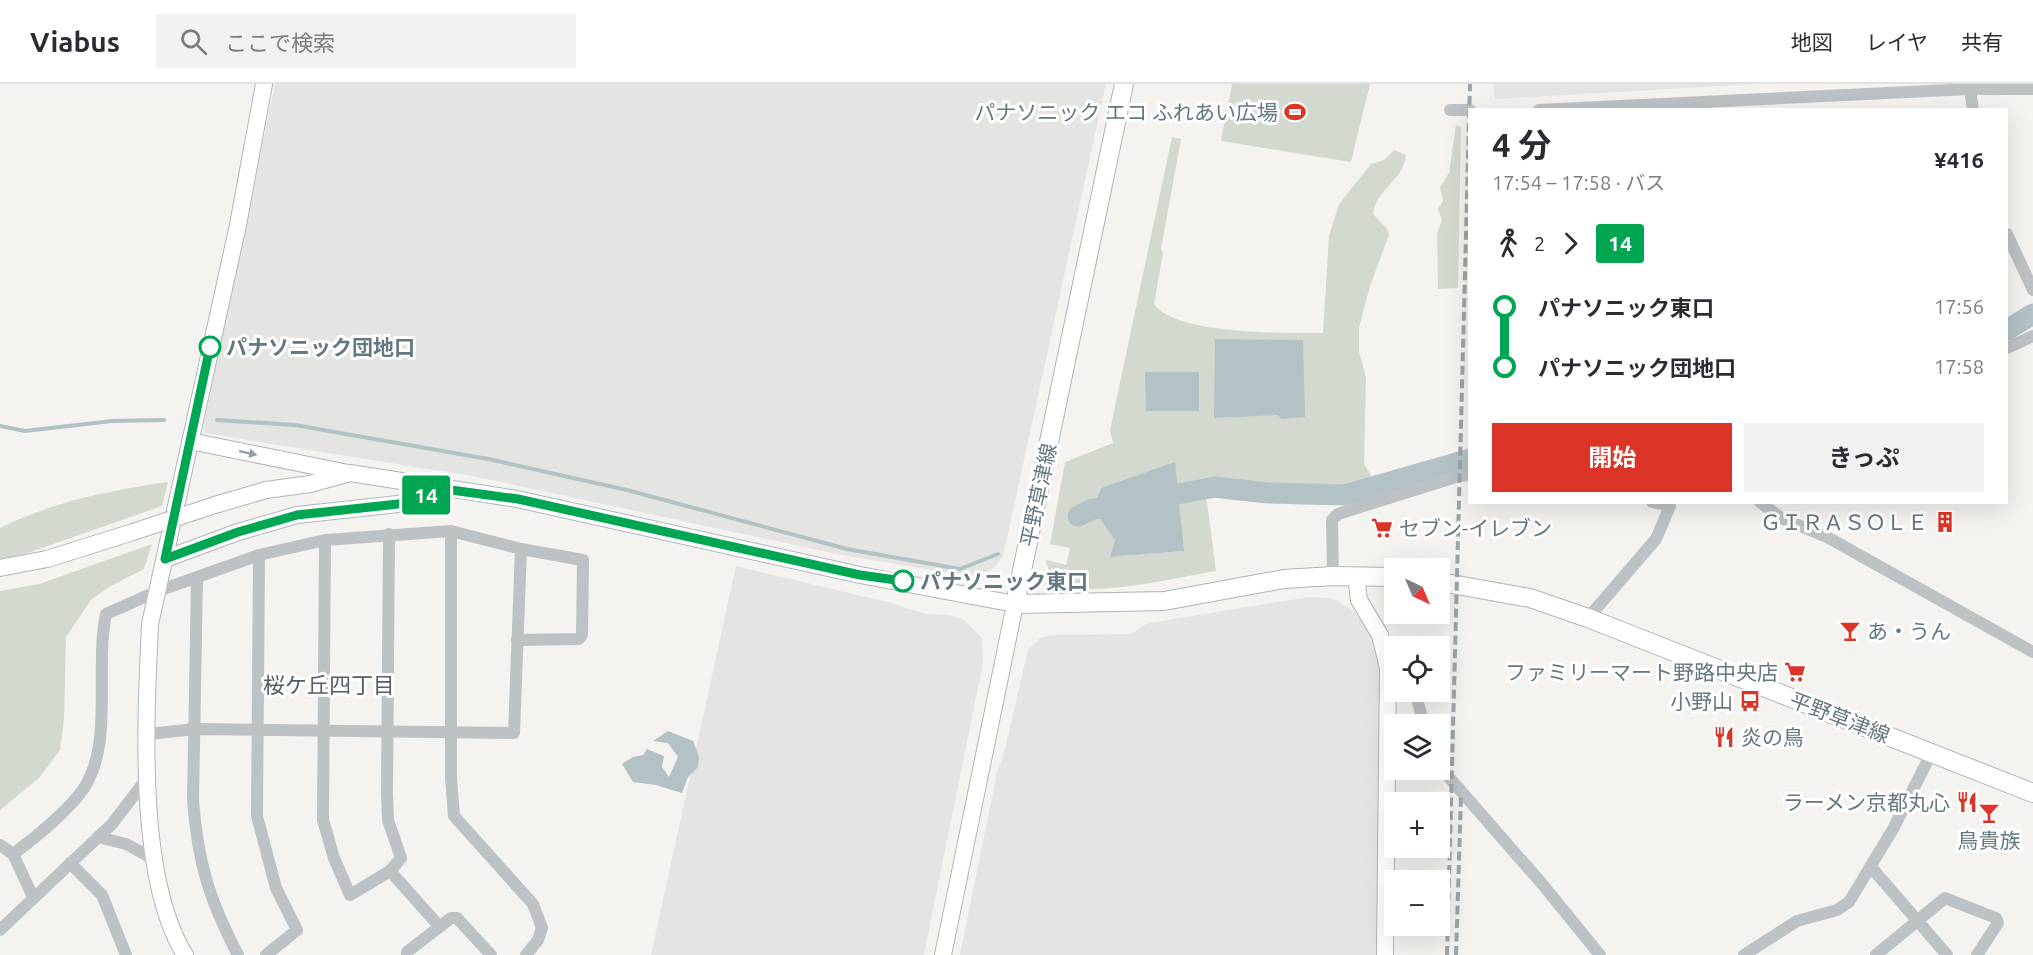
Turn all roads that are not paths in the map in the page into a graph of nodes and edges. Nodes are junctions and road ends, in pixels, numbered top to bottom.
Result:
1 (264, 84) edge
2 (1124, 84) edge
3 (1970, 88) junction
4 (2032, 89) edge
5 (1567, 108) edge
6 (1973, 108) edge
7 (1450, 110) dead end
8 (1468, 110) edge
9 (2008, 236) edge
10 (2033, 290) edge
11 (2033, 336) edge
12 (2008, 348) edge
13 (190, 441) junction
14 (350, 473) junction
15 (1468, 475) edge
16 (451, 490) junction
17 (1661, 504) edge
18 (1763, 504) edge
19 (451, 531) junction
20 (389, 534) junction
21 (325, 540) junction
22 (521, 549) junction
23 (259, 555) junction
24 (165, 559) junction
25 (0, 568) edge
26 (1333, 576) junction
27 (1356, 576) junction
28 (1384, 577) edge
29 (197, 579) junction
30 (1450, 584) edge
31 (158, 591) junction
32 (1016, 604) junction
33 (1588, 618) junction
34 (517, 640) junction
35 (1384, 646) edge
36 (2033, 652) edge
37 (1391, 702) edge
38 (195, 729) junction
39 (324, 730) junction
40 (259, 731) junction
41 (388, 733) junction
42 (148, 734) junction
43 (452, 734) junction
44 (1932, 752) junction
45 (148, 776) junction
46 (1450, 778) edge
47 (2033, 793) edge
48 (98, 837) junction
49 (0, 845) edge
50 (13, 854) junction
51 (154, 858) junction
52 (70, 863) junction
53 (1871, 867) junction
54 (390, 871) junction
55 (33, 897) junction
56 (1917, 921) junction
57 (440, 927) junction
58 (0, 930) edge
59 (126, 955) edge
60 (185, 955) edge
61 (238, 955) edge
62 (267, 955) edge
63 (406, 955) edge
64 (491, 955) edge
65 (526, 955) edge
66 (943, 955) edge
67 (1385, 955) edge
68 (1600, 955) edge
69 (1744, 955) edge
70 (1876, 955) edge
71 (1947, 955) edge
72 (1977, 955) edge

1 - 13 street
2 - 32 main road, 平野草津線
3 - 4 street
3 - 5 street
3 - 6 street
7 - 8 street
9 - 10 street
11 - 12 street
13 -> 14 street
13 - 24 street
14 - 16 street
14 - 25 street, bridge
15 - 26 street
16 - 24 street
16 - 32 street
17 - 33 street
18 - 36 street
19 - 20 street
19 - 22 street
19 - 43 street
20 - 21 street
20 - 41 street
21 - 23 street
21 - 39 street
22 - 34 street
22 - 34 street
23 - 29 street
23 - 40 street
24 - 31 street
26 - 27 main road
26 - 32 main road
27 - 28 main road
27 - 35 street
29 - 31 street
29 - 38 street
30 - 33 main road, 平野草津線
31 - 42 street
31 - 50 street
32 - 66 street
33 - 44 main road, 平野草津線
34 - 43 street
37 - 67 street
38 - 40 street
38 - 42 street
38 - 61 street
39 - 40 street
39 - 41 street
39 - 54 street
40 - 62 street
41 - 43 street
41 - 54 street
42 - 45 street
43 - 65 street
44 - 47 main road, 平野草津線
44 - 53 street
45 - 48 street
45 - 51 street
46 - 68 street
48 - 51 street
48 - 52 street
49 - 50 street
50 - 55 street
51 - 60 street
52 - 55 street
52 - 59 street
53 - 56 street
53 - 69 street
54 - 57 street
55 - 58 street
56 - 70 street
56 - 71 street
56 - 72 street
57 - 63 street
57 - 64 street

